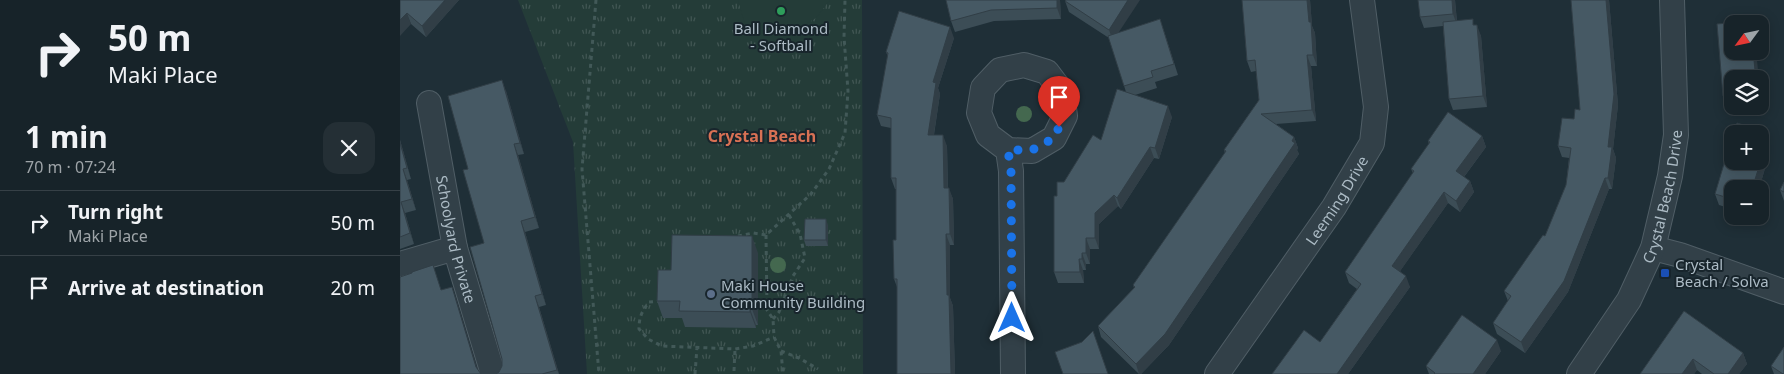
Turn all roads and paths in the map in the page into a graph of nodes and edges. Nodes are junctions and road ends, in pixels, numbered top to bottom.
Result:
1 (596, 0) edge
2 (844, 0) edge
3 (1362, 0) edge
4 (1672, 0) edge
5 (429, 103) dead end
6 (1008, 150) dead end
7 (790, 215) junction
8 (766, 235) junction
9 (737, 243) edge
10 (455, 248) junction
11 (1652, 248) junction
12 (400, 264) edge
13 (1784, 292) edge
14 (664, 301) edge
15 (773, 319) junction
16 (774, 337) junction
17 (697, 347) junction
18 (735, 349) junction
19 (781, 351) junction
20 (818, 368) dead end
21 (734, 371) dead end
22 (493, 374) edge
23 (599, 374) edge
24 (695, 374) edge
25 (783, 374) edge
26 (1013, 374) edge
27 (1217, 374) edge
28 (1579, 374) edge

1 - 23 path
2 - 7 path
3 - 27 street, Leeming Drive
4 - 11 street, Crystal Beach Drive
5 - 10 street, Schoolyard Private
6 - 26 street
7 - 8 path
7 - 15 path
8 - 9 path
8 - 15 path
10 - 12 street
10 - 22 street, Schoolyard Private
11 - 13 street
11 - 28 street, Crystal Beach Drive
14 - 17 path
15 - 16 path
16 - 18 path
16 - 19 path
17 - 18 path
17 - 24 path
18 - 21 path
19 - 20 path
19 - 25 path

